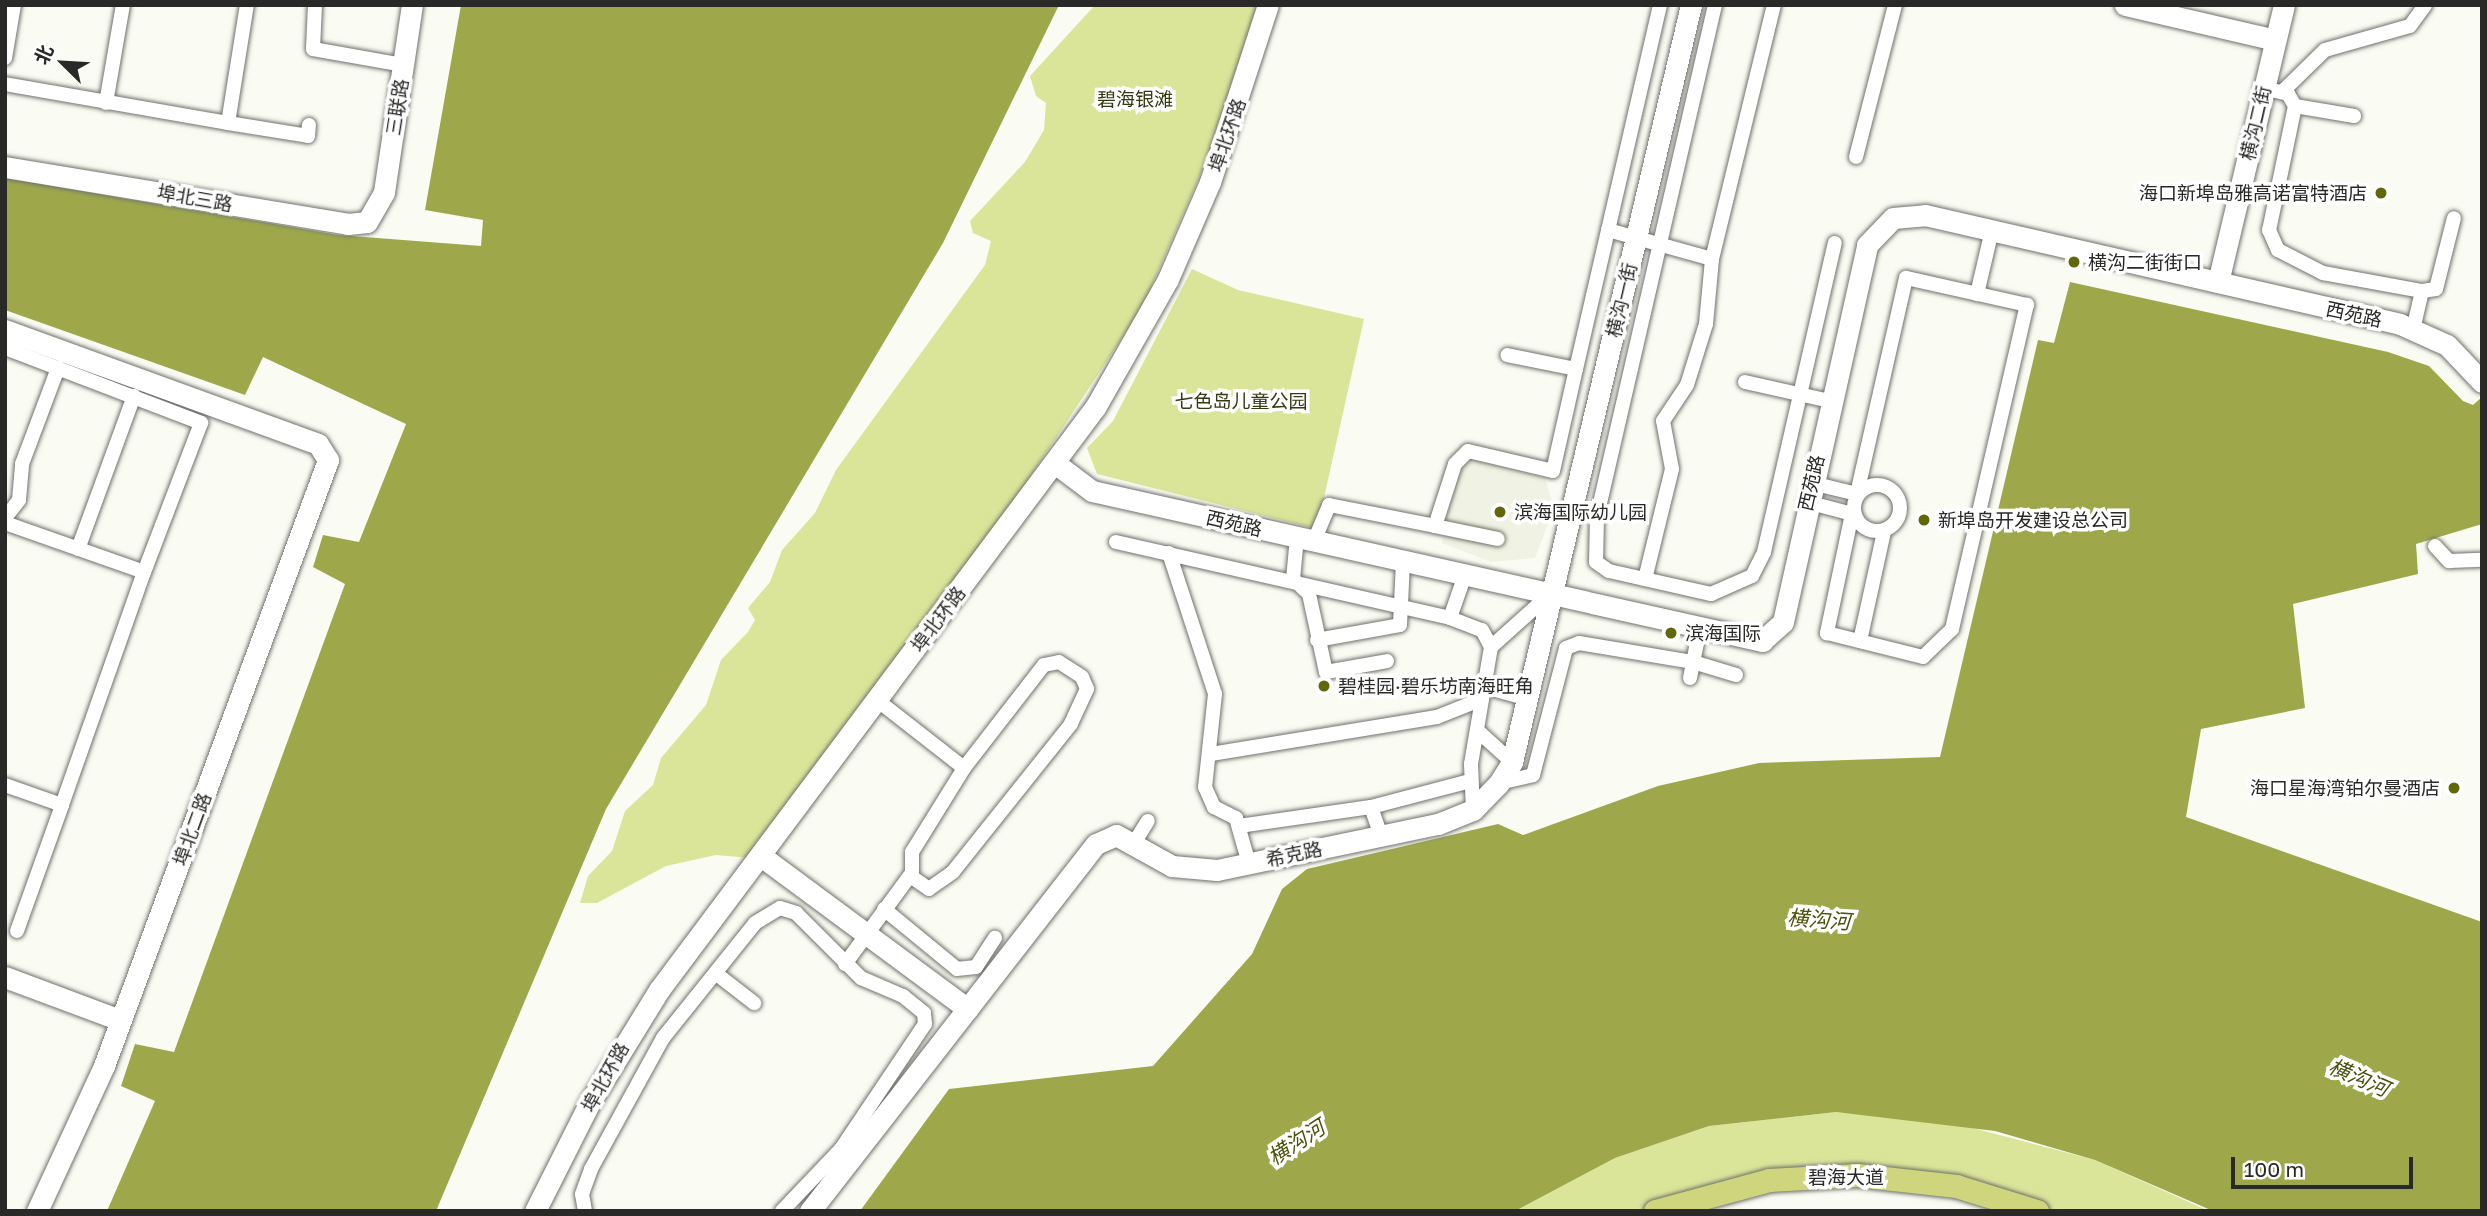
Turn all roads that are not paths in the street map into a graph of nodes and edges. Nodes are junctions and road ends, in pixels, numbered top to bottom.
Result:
1 (14, 5) edge
2 (123, 5) edge
3 (247, 5) edge
4 (315, 5) edge
5 (412, 5) edge
6 (1268, 5) edge
7 (1660, 5) edge
8 (1691, 5) edge
9 (1715, 5) edge
10 (1774, 5) edge
11 (1895, 5) edge
12 (2125, 5) edge
13 (2284, 5) edge
14 (2426, 5) edge
15 (2275, 40) junction
16 (5, 58) edge
17 (403, 65) junction
18 (5, 84) edge
19 (2273, 90) junction
20 (106, 103) junction
21 (2295, 106) junction
22 (2354, 116) dead end
23 (228, 123) junction
24 (310, 125) dead end
25 (1856, 157) dead end
26 (5, 167) edge
27 (379, 209) joint
28 (2454, 218) dead end
29 (1608, 230) junction
30 (1993, 230) junction
31 (1634, 242) junction
32 (1835, 243) dead end
33 (1659, 248) junction
34 (1712, 259) junction
35 (2218, 282) junction
36 (2421, 291) junction
37 (1977, 295) junction
38 (2413, 329) junction
39 (5, 330) edge
40 (5, 348) edge
41 (1507, 355) dead end
42 (58, 368) junction
43 (1576, 369) junction
44 (1745, 382) dead end
45 (2482, 382) edge
46 (1800, 394) junction
47 (134, 396) junction
48 (1830, 401) junction
49 (1056, 464) junction
50 (1809, 492) junction
51 (1857, 494) junction
52 (1853, 514) junction
53 (5, 521) edge
54 (1435, 526) junction
55 (1884, 531) junction
56 (1305, 539) junction
57 (1498, 539) dead end
58 (1116, 542) dead end
59 (2435, 547) dead end
60 (78, 549) junction
61 (1169, 553) junction
62 (2482, 560) edge
63 (1403, 561) junction
64 (144, 572) junction
65 (1465, 575) junction
66 (1293, 579) junction
67 (1645, 579) junction
68 (1549, 595) junction
69 (1402, 605) junction
70 (1450, 618) junction
71 (1700, 628) junction
72 (1317, 640) junction
73 (1860, 641) junction
74 (1491, 647) junction
75 (1387, 662) dead end
76 (1693, 662) junction
77 (1736, 675) dead end
78 (1690, 678) dead end
79 (1484, 693) junction
80 (1525, 698) junction
81 (877, 700) junction
82 (1479, 732) junction
83 (1211, 754) junction
84 (1512, 762) junction
85 (964, 768) junction
86 (1470, 781) junction
87 (1499, 783) junction
88 (5, 785) edge
89 (62, 805) junction
90 (1371, 807) junction
91 (1473, 810) junction
92 (1148, 821) dead end
93 (1239, 826) junction
94 (1381, 836) junction
95 (1134, 844) junction
96 (761, 856) junction
97 (1249, 864) junction
98 (911, 874) junction
99 (874, 918) junction
100 (17, 931) dead end
101 (995, 938) dead end
102 (845, 964) junction
103 (718, 975) junction
104 (5, 978) edge
105 (754, 1003) dead end
106 (968, 1009) junction
107 (120, 1020) junction
108 (537, 1204) edge
109 (37, 1211) edge
110 (586, 1211) edge
111 (782, 1211) edge
112 (810, 1211) edge
113 (1655, 1211) edge
114 (1674, 1211) edge
115 (2020, 1211) edge
116 (2037, 1211) edge

1 - 16 street
2 - 20 street
3 - 23 street
4 - 17 street
5 - 17 street, 三联路
6 - 49 street, 埠北环路
7 - 29 street
8 - 31 street, 横沟一街
9 - 33 street
10 - 34 street
11 - 25 street
12 - 15 street
13 - 15 street, 横沟二街
14 - 19 street
15 - 19 street, 横沟二街
17 - 27 street, 三联路
18 - 20 street
19 - 21 street
19 - 35 street, 横沟二街
20 - 23 street
21 - 22 street
21 - 36 street
23 - 24 street
26 - 27 street, 埠北三路
28 - 36 street
29 - 31 street
29 - 43 street
30 - 35 street, 西苑路
30 - 37 street
30 - 48 street, 西苑路
31 - 33 street
31 - 68 street, 横沟一街
32 - 46 street
33 - 34 street
33 - 67 street
34 - 67 street
35 - 38 street, 西苑路
36 - 38 street
37 - 51 street
37 - 73 street
38 - 45 street, 西苑路
39 - 107 street, 埠北二路
40 - 42 street
41 - 43 street
42 - 47 street
42 - 53 street
43 - 54 street
44 - 46 street
46 - 48 street
46 - 67 street
47 - 60 street
47 - 64 street
48 - 50 street, 西苑路
49 - 56 street, 西苑路
49 - 81 street, 埠北环路
50 - 51 street
50 - 52 street
50 - 71 street, 西苑路
51 - 52 street
51 - 55 street
52 - 55 street
52 - 73 street
53 - 60 street
54 - 56 street
54 - 57 street
55 - 73 street
56 - 63 street, 西苑路
56 - 66 street
58 - 61 street
59 - 62 street
60 - 64 street
61 - 66 street
61 - 83 street
63 - 65 street, 西苑路
63 - 69 street
64 - 89 street
65 - 68 street, 西苑路
65 - 70 street
66 - 69 street
66 - 72 street
68 - 71 street, 西苑路
68 - 74 street
68 - 80 street
69 - 70 street
69 - 72 street
70 - 74 street
71 - 76 street
72 - 75 street
74 - 79 street
76 - 77 street
76 - 78 street
76 - 87 street
79 - 80 street
79 - 82 street
79 - 83 street
80 - 84 street
81 - 85 street
81 - 96 street, 埠北环路
82 - 84 street
82 - 86 street
83 - 93 street
84 - 87 street
85 - 98 street
85 - 98 street
86 - 90 street
86 - 91 street
87 - 91 street
88 - 89 street
89 - 100 street
90 - 93 street
90 - 94 street
91 - 94 street, 希克路
92 - 95 street
93 - 97 street
94 - 97 street, 希克路
95 - 97 street, 希克路
95 - 106 street, 希克路
96 - 99 street
96 - 108 street, 埠北环路
98 - 99 street
99 - 101 street
99 - 102 street
99 - 106 street
102 - 103 street
102 - 111 street
103 - 105 street
103 - 110 street
104 - 107 street
106 - 112 street, 希克路
107 - 109 street, 埠北二路
113 - 116 main road, 碧海大道
114 - 115 main road, 碧海大道

